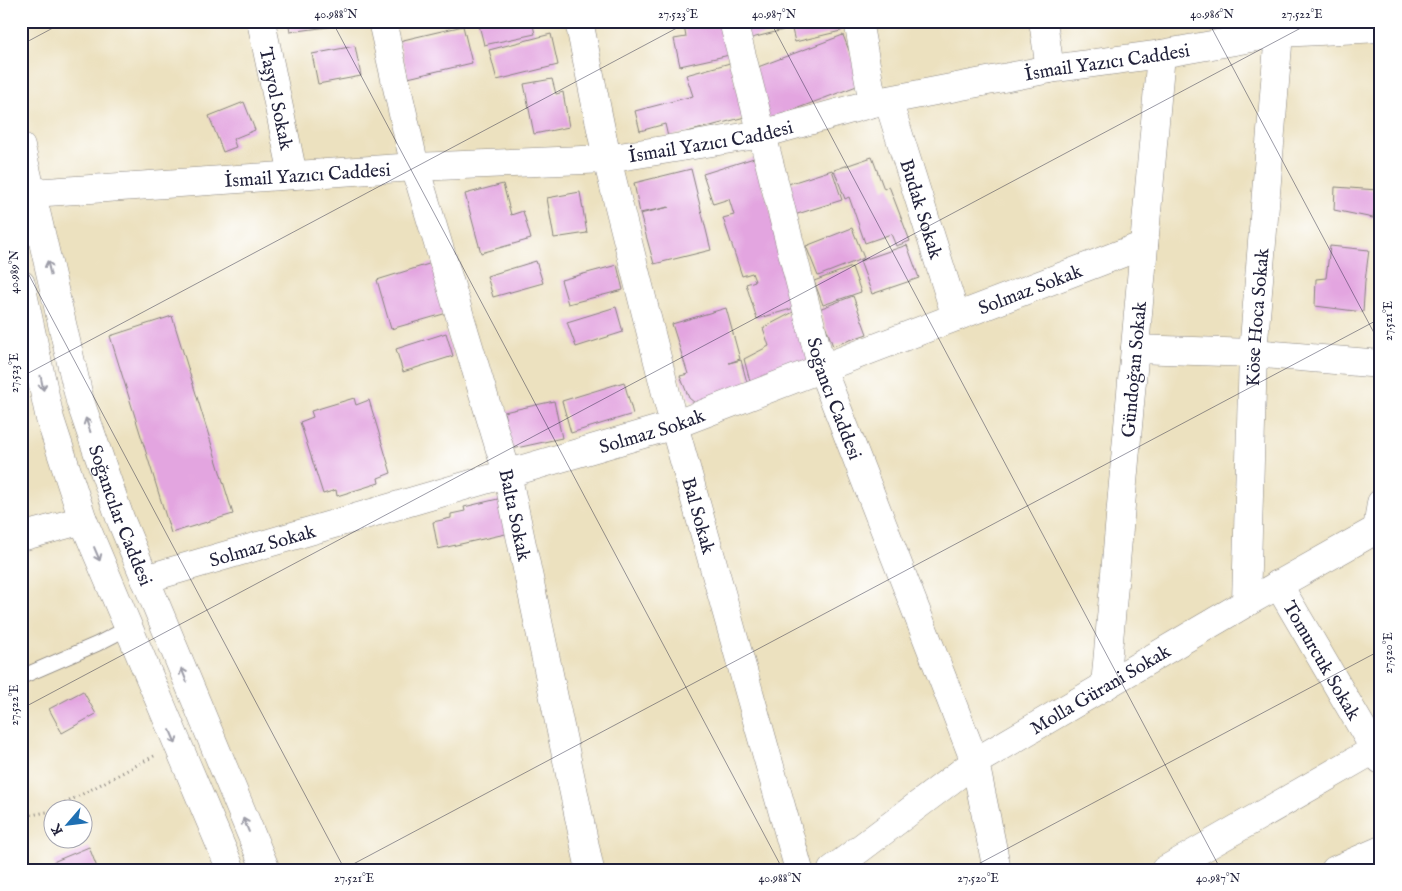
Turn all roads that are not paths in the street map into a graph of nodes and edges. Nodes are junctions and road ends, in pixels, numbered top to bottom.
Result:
1 (262, 21) edge
2 (382, 21) edge
3 (579, 21) edge
4 (734, 21) edge
5 (858, 21) edge
6 (1043, 21) edge
7 (1381, 28) edge
8 (1279, 33) junction
9 (1161, 54) junction
10 (1050, 69) junction
11 (881, 101) junction
12 (762, 134) junction
13 (21, 147) edge
14 (607, 160) junction
15 (415, 167) junction
16 (292, 175) junction
17 (32, 193) junction
18 (1144, 245) junction
19 (21, 284) edge
20 (956, 317) junction
21 (1135, 349) junction
22 (1254, 354) junction
23 (1381, 364) edge
24 (822, 369) junction
25 (674, 425) junction
26 (508, 473) junction
27 (1381, 502) edge
28 (83, 520) junction
29 (1379, 528) edge
30 (21, 537) edge
31 (145, 579) junction
32 (1278, 584) junction
33 (1246, 602) junction
34 (128, 628) junction
35 (21, 677) edge
36 (1105, 686) junction
37 (1378, 755) edge
38 (975, 762) junction
39 (1381, 850) edge
40 (230, 870) edge
41 (266, 870) edge
42 (590, 870) edge
43 (799, 870) edge
44 (832, 870) edge
45 (997, 870) edge
46 (1164, 870) edge
47 (1335, 870) edge

1 - 16 street, Taşyol Sokak
2 - 15 street, Balta Sokak
3 - 14 street, Bal Sokak
4 - 12 street, Soğancı Caddesi
5 - 11 street, Budak Sokak
6 - 10 street
7 - 8 street, İsmail Yazıcı Caddesi
8 - 9 street, İsmail Yazıcı Caddesi
8 - 22 street, Köse Hoca Sokak
9 - 10 street, İsmail Yazıcı Caddesi
9 - 18 street, Gündoğan Sokak
10 - 11 street, İsmail Yazıcı Caddesi
11 - 12 street, İsmail Yazıcı Caddesi
11 - 20 street, Budak Sokak
12 - 14 street, İsmail Yazıcı Caddesi
12 - 24 street, Soğancı Caddesi
13 - 17 street, Soğancılar Caddesi
14 - 15 street, İsmail Yazıcı Caddesi
14 - 25 street, Bal Sokak
15 - 16 street, İsmail Yazıcı Caddesi
15 - 26 street, Balta Sokak
16 - 17 street, İsmail Yazıcı Caddesi
31 -> 17 street, Soğancılar Caddesi
18 - 20 street, Solmaz Sokak
18 - 21 street, Gündoğan Sokak
19 -> 28 street, Soğancılar Caddesi
20 - 24 street, Solmaz Sokak
21 - 22 street
21 - 36 street, Gündoğan Sokak
22 - 23 street
22 - 33 street, Köse Hoca Sokak
24 - 25 street, Solmaz Sokak
24 - 38 street, Soğancı Caddesi
25 - 26 street, Solmaz Sokak
25 - 43 street, Bal Sokak
26 - 31 street, Solmaz Sokak
26 - 42 street, Balta Sokak
27 - 29 street
28 - 30 street
28 -> 34 street, Soğancılar Caddesi
29 - 32 street, Molla Gürani Sokak
41 -> 31 street, Soğancılar Caddesi
32 - 33 street, Molla Gürani Sokak
32 - 37 street, Tomurcuk Sokak
33 - 36 street, Molla Gürani Sokak
34 - 35 lane
34 -> 40 street, Soğancılar Caddesi
36 - 38 street, Molla Gürani Sokak
37 - 46 street
38 - 44 street, Molla Gürani Sokak
38 - 45 street, Soğancı Caddesi
39 - 47 street

